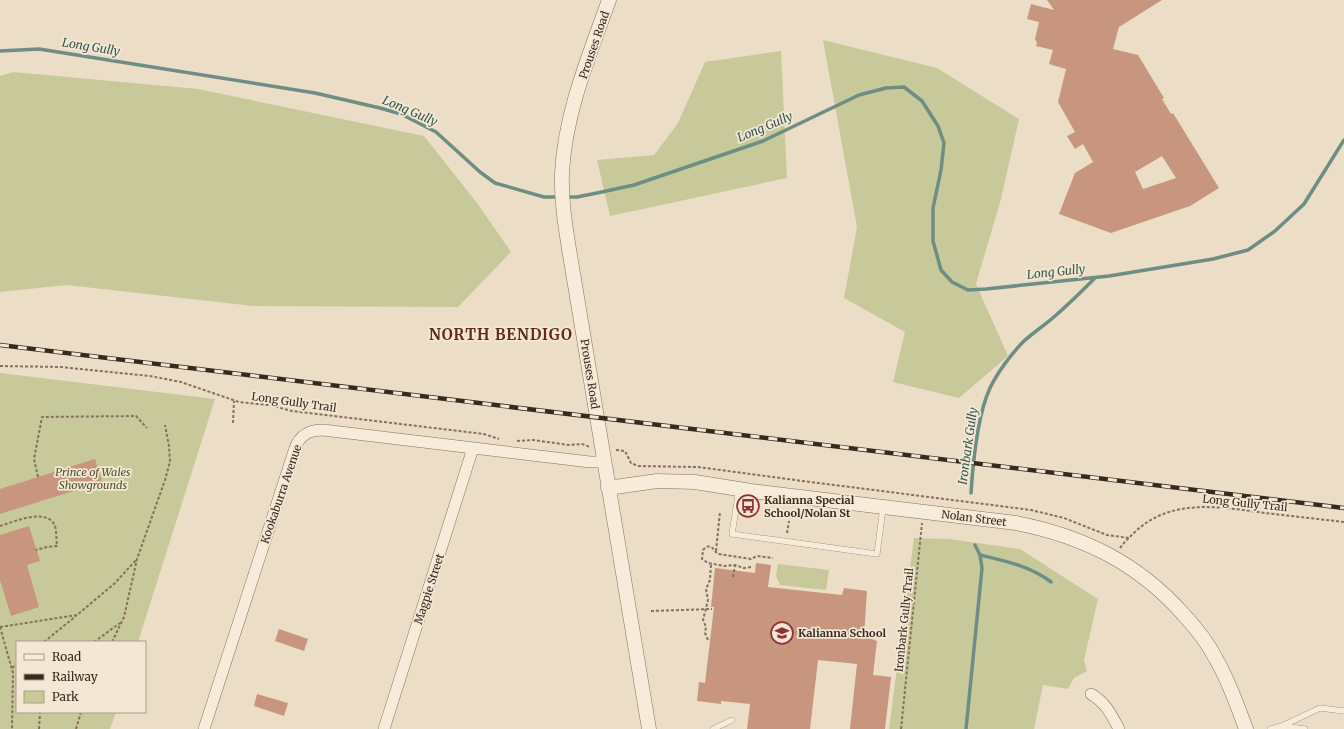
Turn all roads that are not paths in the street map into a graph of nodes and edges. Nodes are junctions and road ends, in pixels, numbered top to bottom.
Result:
1 (609, 0) edge
2 (473, 448) junction
3 (604, 462) junction
4 (608, 488) junction
5 (739, 489) junction
6 (884, 507) junction
7 (1091, 694) dead end
8 (1344, 711) edge
9 (732, 720) dead end
10 (1282, 726) junction
11 (204, 729) edge
12 (384, 729) edge
13 (650, 729) edge
14 (713, 729) edge
15 (1119, 729) edge
16 (1246, 729) edge
17 (1270, 729) edge
18 (1305, 729) edge

1 - 3 street, Prouses Road
2 - 3 street, Kookaburra Avenue
2 - 11 street, Kookaburra Avenue
2 - 12 street, Magpie Street
3 - 4 street, Prouses Road
4 - 5 street, Nolan Street
4 - 13 street, Prouses Road
5 - 6 street, Nolan Street
5 - 6 lane
6 - 16 street, Nolan Street
7 - 15 street
8 - 10 lane
9 - 14 lane
10 - 17 lane
10 - 18 lane

